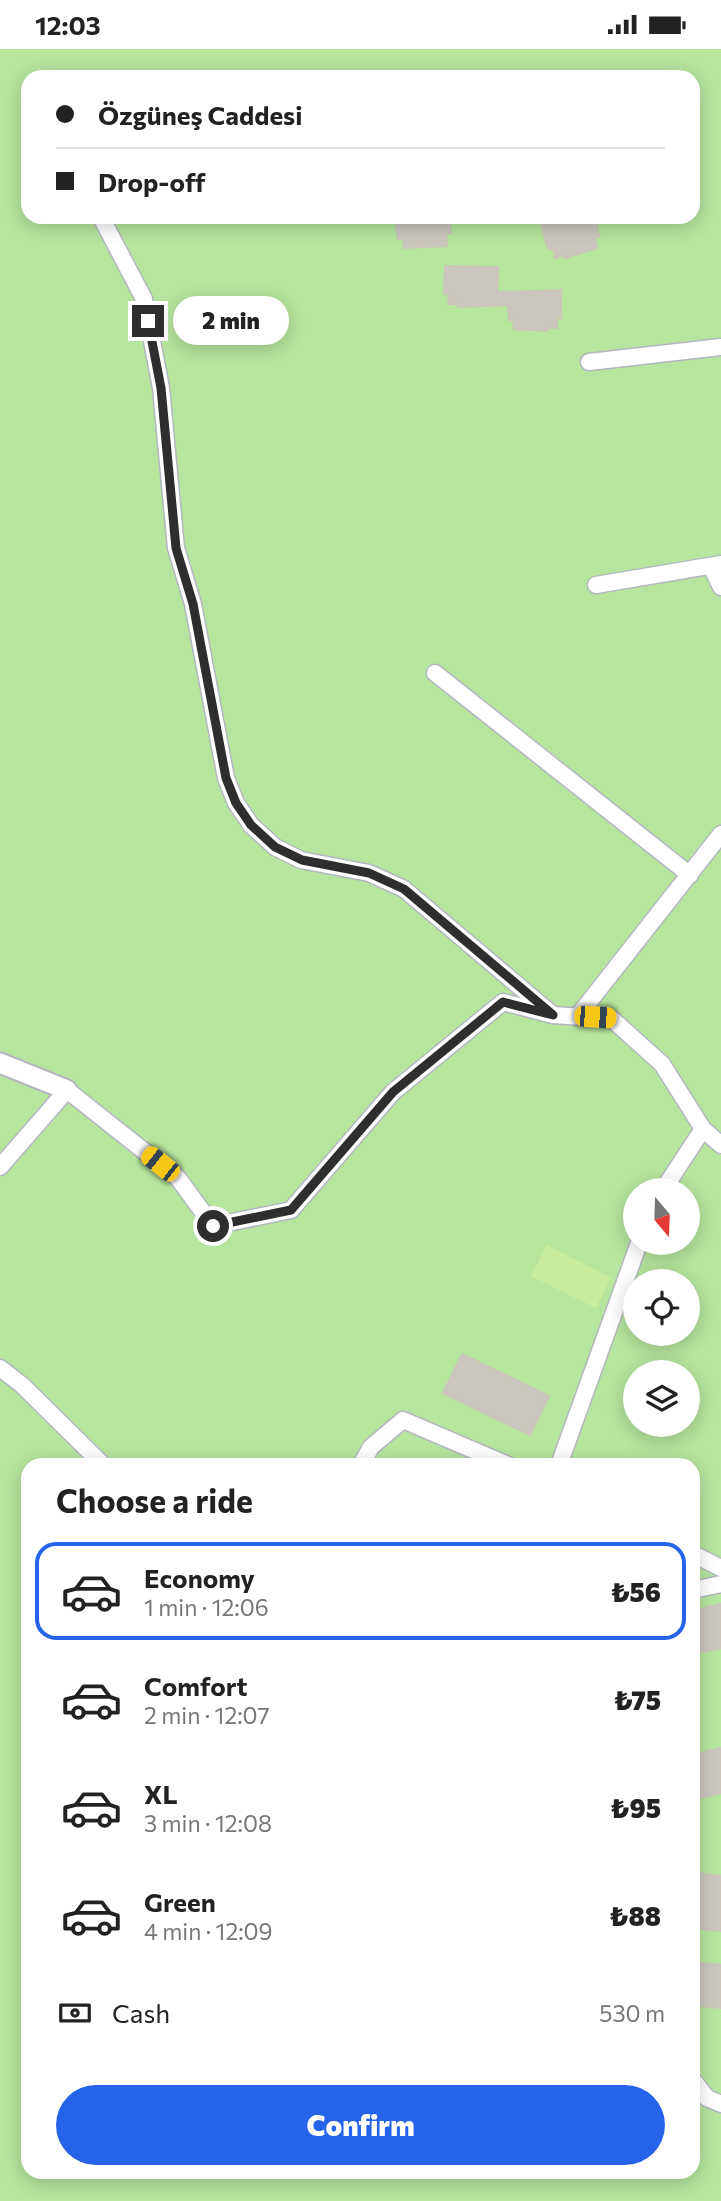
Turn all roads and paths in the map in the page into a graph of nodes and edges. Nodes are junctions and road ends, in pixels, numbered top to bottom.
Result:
1 (105, 224) edge
2 (721, 347) edge
3 (589, 362) dead end
4 (716, 565) edge
5 (596, 585) dead end
6 (721, 587) edge
7 (435, 673) dead end
8 (721, 834) edge
9 (690, 875) junction
10 (553, 1015) junction
11 (578, 1016) junction
12 (0, 1063) edge
13 (67, 1090) junction
14 (703, 1129) junction
15 (721, 1145) edge
16 (0, 1167) edge
17 (671, 1178) edge
18 (635, 1255) edge
19 (0, 1368) edge
20 (96, 1458) edge
21 (365, 1458) edge
22 (492, 1458) edge
23 (562, 1458) edge
24 (700, 1558) edge
25 (721, 1568) edge
26 (721, 1584) edge
27 (700, 1588) edge
28 (700, 2089) edge
29 (721, 2104) edge

1 - 10 street
2 - 3 street
4 - 5 street
4 - 6 street
7 - 9 street
8 - 9 street
9 - 11 street
10 - 11 street
10 - 13 street
11 - 14 street
12 - 13 street
13 - 16 street
14 - 15 street
14 - 17 street
18 - 23 street
19 - 20 street
21 - 22 street
24 - 25 street
26 - 27 street
28 - 29 street

